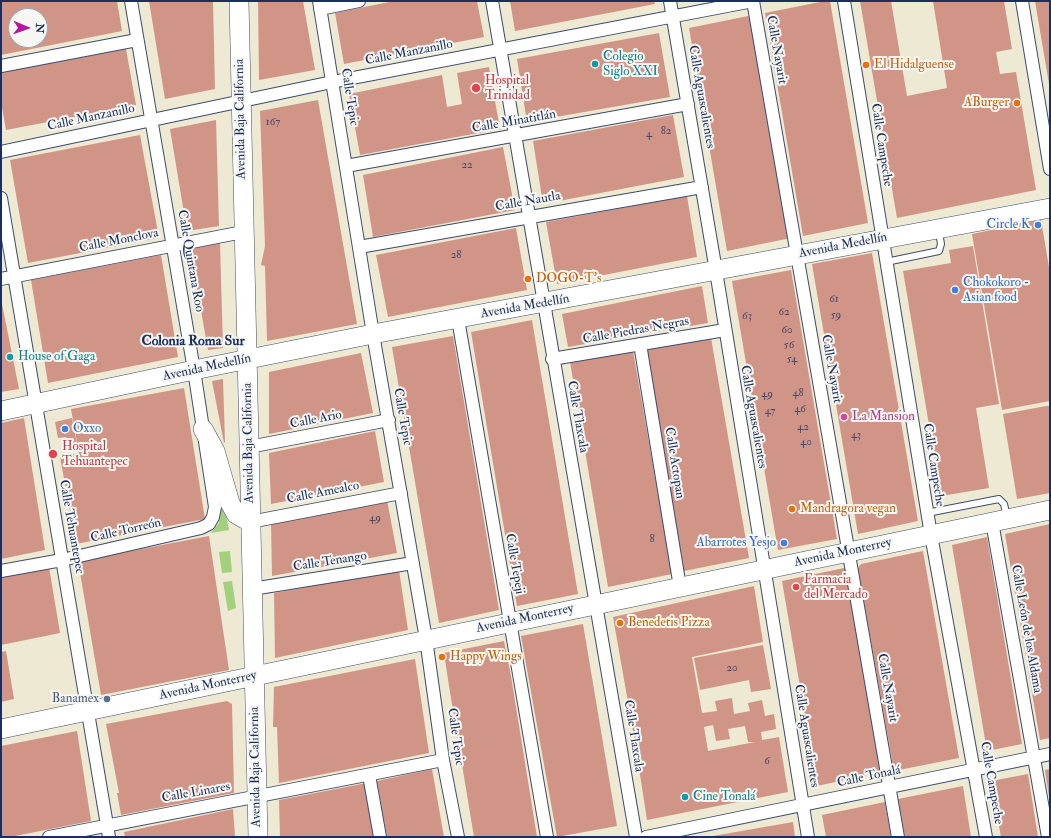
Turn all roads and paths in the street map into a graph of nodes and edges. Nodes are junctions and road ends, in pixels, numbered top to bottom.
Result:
1 (131, 1) edge
2 (240, 1) edge
3 (359, 1) edge
4 (492, 1) edge
5 (670, 1) edge
6 (753, 1) edge
7 (844, 1) edge
8 (1022, 1) edge
9 (320, 5) edge
10 (673, 17) junction
11 (137, 40) junction
12 (500, 49) junction
13 (1, 66) edge
14 (332, 82) junction
15 (240, 101) junction
16 (688, 104) junction
17 (151, 120) junction
18 (515, 136) junction
19 (1, 152) edge
20 (346, 166) junction
21 (1050, 169) edge
22 (702, 187) junction
23 (1, 198) edge
24 (1050, 208) edge
25 (528, 216) junction
26 (938, 229) junction
27 (243, 232) junction
28 (882, 239) junction
29 (172, 244) junction
30 (359, 247) junction
31 (797, 255) junction
32 (886, 262) junction
33 (716, 271) junction
34 (14, 277) junction
35 (1, 279) edge
36 (543, 304) junction
37 (458, 319) junction
38 (725, 330) junction
39 (373, 334) junction
40 (640, 344) junction
41 (247, 359) junction
42 (552, 359) junction
43 (194, 370) junction
44 (36, 404) junction
45 (1, 411) edge
46 (389, 420) junction
47 (203, 429) junction
48 (249, 447) junction
49 (401, 493) junction
50 (1050, 510) edge
51 (927, 513) junction
52 (1000, 520) junction
53 (250, 522) junction
54 (208, 524) joint
55 (931, 535) junction
56 (849, 552) junction
57 (62, 560) junction
58 (413, 563) junction
59 (765, 569) junction
60 (1, 571) edge
61 (680, 587) junction
62 (252, 589) junction
63 (597, 604) junction
64 (510, 624) junction
65 (426, 639) junction
66 (254, 676) junction
67 (88, 712) junction
68 (1, 729) edge
69 (1050, 754) edge
70 (1035, 757) junction
71 (443, 760) junction
72 (975, 769) junction
73 (368, 775) junction
74 (890, 788) junction
75 (257, 797) junction
76 (803, 805) junction
77 (108, 831) edge
78 (49, 837) edge
79 (258, 837) edge
80 (380, 837) edge
81 (458, 837) edge
82 (547, 837) edge
83 (636, 837) edge
84 (646, 837) edge
85 (808, 837) edge
86 (898, 837) edge
87 (986, 837) edge
88 (1048, 837) edge

1 - 11 street, Calle Quintana Roo
2 - 15 main road, Avenida Baja California
3 - 9 street
4 - 12 street, Calle Tlaxcala
5 - 10 street, Calle Aguascalientes
6 - 10 street, Calle Manzanillo
6 - 31 street, Calle Nayarit
7 - 28 street, Calle Campeche
8 - 21 street
9 - 14 street, Calle Tepic
10 - 12 street, Calle Manzanillo
10 - 16 street, Calle Aguascalientes
11 - 13 street
11 - 17 street, Calle Quintana Roo
12 - 14 street, Calle Manzanillo
12 - 18 street, Calle Tlaxcala
14 - 15 street, Calle Manzanillo
14 - 20 street, Calle Tepic
15 - 17 street, Calle Manzanillo
15 - 27 main road, Avenida Baja California
16 - 18 street, Calle Minatitlán
16 - 22 street, Calle Aguascalientes
17 - 19 street, Calle Manzanillo
17 - 29 street, Calle Quintana Roo
18 - 20 street, Calle Minatitlán
18 - 25 street, Calle Tlaxcala
20 - 30 street, Calle Tepic
22 - 25 street, Calle Nautla
22 - 33 street, Calle Aguascalientes
23 - 34 street, Calle Tehuantepec
24 - 26 main road, Avenida Medellín
25 - 30 street, Calle Nautla
25 - 36 street, Calle Tlaxcala
26 - 28 main road, Avenida Medellín
26 - 32 lane
27 - 29 street, Calle Monclova
27 - 41 main road, Avenida Baja California
28 - 31 main road, Avenida Medellín
28 - 32 street, Calle Campeche
29 - 34 street, Calle Monclova
29 - 43 street, Calle Quintana Roo
30 - 39 street, Calle Tepic
31 - 33 main road, Avenida Medellín
31 - 56 street, Calle Nayarit
32 - 51 street, Calle Campeche
33 - 36 main road, Avenida Medellín
33 - 38 street, Calle Aguascalientes
34 - 35 street, Calle Monclova
34 - 44 street, Calle Tehuantepec
36 - 37 main road, Avenida Medellín
36 - 42 street, Calle Tlaxcala
37 - 39 main road, Avenida Medellín
37 - 64 street, Calle Tepeji
38 - 40 street, Calle Piedras Negras
38 - 59 street, Calle Aguascalientes
39 - 41 main road, Avenida Medellín
39 - 46 street, Calle Tepic
40 - 42 street, Calle Piedras Negras
40 - 61 street, Calle Actopan
41 - 43 main road, Avenida Medellín
41 - 48 main road, Avenida Baja California
42 - 63 street, Calle Tlaxcala
43 - 44 main road, Avenida Medellín
43 - 47 street, Calle Quintana Roo
44 - 45 main road, Avenida Medellín
44 - 57 street, Calle Tehuantepec
46 - 48 street, Calle Ario
46 - 49 street, Calle Tepic
47 - 53 main road
47 - 54 street, Calle Quintana Roo
48 - 53 main road, Avenida Baja California
49 - 53 street, Calle Amealco
49 - 58 street, Calle Tepic
50 - 52 main road, Avenida Monterrey
51 - 52 lane
51 - 55 street, Calle Campeche
52 - 55 main road, Avenida Monterrey
52 - 70 street, Calle León de los Aldama
53 - 62 main road, Avenida Baja California
54 - 57 street, Calle Torreón
55 - 56 main road, Avenida Monterrey
55 - 72 street, Calle Campeche
56 - 59 main road, Avenida Monterrey
56 - 74 street, Calle Nayarit
57 - 60 street, Calle Torreón
57 - 67 street, Calle Tehuantepec
58 - 62 street, Calle Tenango
58 - 65 street, Calle Tepic
59 - 61 main road, Avenida Monterrey
59 - 76 street, Calle Aguascalientes
61 - 63 main road, Avenida Monterrey
62 - 66 main road, Avenida Baja California
63 - 64 main road, Avenida Monterrey
63 - 83 street, Calle Tlaxcala
64 - 65 main road, Avenida Monterrey
64 - 82 street, Calle Tepeji
65 - 66 main road, Avenida Monterrey
65 - 71 street, Calle Tepic
66 - 67 main road, Avenida Monterrey
66 - 75 main road, Avenida Baja California
67 - 68 main road, Avenida Monterrey
67 - 77 street, Calle Tehuantepec
69 - 70 street, Calle Tonalá
70 - 72 street, Calle Tonalá
70 - 88 street, Calle León de los Aldama
71 - 73 street, Calle Linares
71 - 81 street, Calle Tepic
72 - 74 street, Calle Tonalá
72 - 87 street, Calle Campeche
73 - 75 street, Calle Linares
73 - 80 street
74 - 76 street, Calle Tonalá
74 - 86 street, Calle Nayarit
75 - 77 street, Calle Linares
75 - 79 main road, Avenida Baja California
76 - 84 street, Calle Tonalá
76 - 85 street, Calle Aguascalientes
77 - 78 street, Calle Linares

